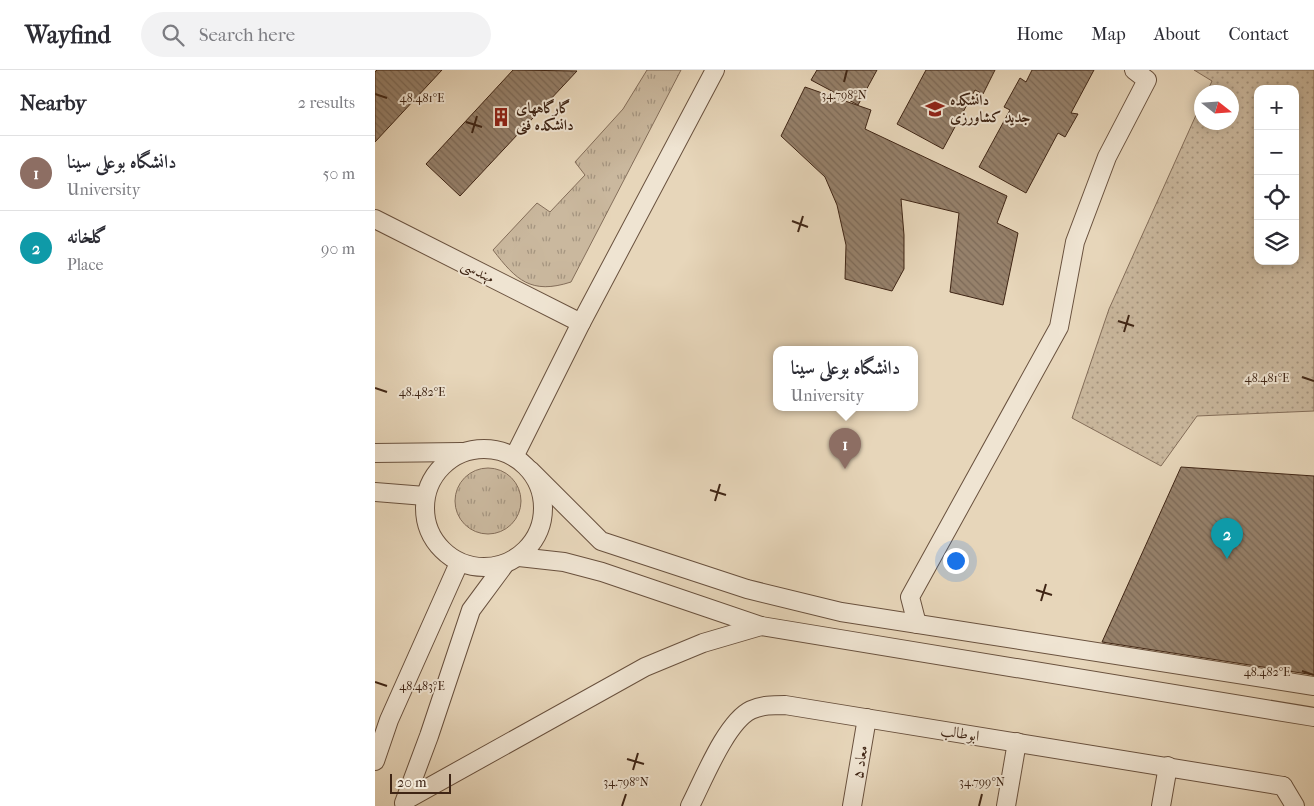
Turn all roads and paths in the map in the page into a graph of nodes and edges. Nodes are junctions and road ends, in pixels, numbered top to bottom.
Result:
1 (715, 70) edge
2 (1134, 70) edge
3 (375, 219) edge
4 (581, 323) junction
5 (463, 452) junction
6 (375, 453) edge
7 (514, 457) junction
8 (530, 470) junction
9 (375, 492) edge
10 (425, 496) junction
11 (512, 560) junction
12 (459, 563) junction
13 (917, 624) junction
14 (761, 626) junction
15 (1314, 686) edge
16 (1314, 717) edge
17 (867, 718) junction
18 (1017, 742) junction
19 (375, 761) edge
20 (1168, 766) junction
21 (1283, 786) junction
22 (404, 803) edge
23 (690, 806) edge
24 (852, 806) edge
25 (1006, 806) edge
26 (1161, 806) edge
27 (1280, 806) edge
28 (1295, 806) edge

1 - 4 street
2 - 13 street
3 - 4 street, مهندسی
4 - 7 street
5 - 6 street
5 - 7 street
5 - 10 street
7 - 8 street
8 - 11 street
8 - 13 street
9 - 10 street
10 - 12 street
11 - 12 street
11 - 14 street
11 - 22 street
12 - 19 street
13 - 15 street
14 - 16 street
14 - 22 street
17 - 18 street, ابوطالب
17 - 23 street, ابوطالب
17 - 24 street, معاد ۵
18 - 20 street, ابوطالب
18 - 25 street
20 - 21 street, ابوطالب
20 - 26 street
21 - 27 street
21 - 28 street

